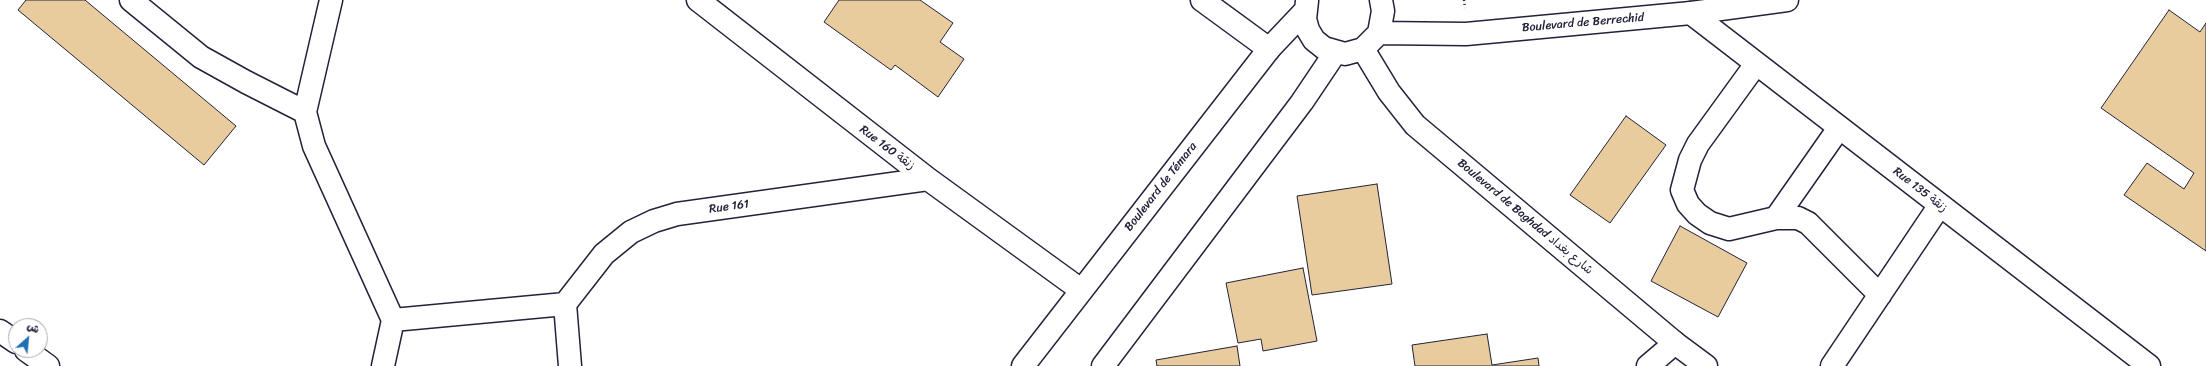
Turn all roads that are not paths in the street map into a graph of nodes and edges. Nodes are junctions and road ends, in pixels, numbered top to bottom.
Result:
1 (131, 0) edge
2 (331, 0) edge
3 (1202, 0) edge
4 (1381, 0) edge
5 (1787, 0) edge
6 (704, 2) edge
7 (1306, 6) edge
8 (1691, 14) junction
9 (1379, 33) junction
10 (1269, 49) junction
11 (1363, 49) junction
12 (1335, 53) junction
13 (1756, 64) junction
14 (305, 112) junction
15 (1839, 128) junction
16 (928, 179) junction
17 (1940, 205) junction
18 (1776, 218) junction
19 (1081, 290) junction
20 (1880, 294) junction
21 (565, 304) junction
22 (393, 320) junction
23 (1675, 343) junction
24 (37, 358) edge
25 (48, 366) edge
26 (383, 366) edge
27 (570, 366) edge
28 (1023, 366) edge
29 (1103, 366) edge
30 (1648, 366) edge
31 (1706, 366) edge
32 (1832, 366) edge
33 (2149, 366) edge

1 - 14 street
2 - 14 street
3 - 10 street
4 - 9 street
5 - 8 street, Boulevard de Berrechid
6 - 16 street, Rue 160 زنقة
7 - 10 street, Boulevard de Témara
7 - 12 street
8 - 9 street, Boulevard de Berrechid
8 - 13 street, Rue 135 زنقة
9 - 11 street
10 - 19 street, Boulevard de Témara
11 - 12 street
11 - 23 street, Boulevard de Baghdad شارع بغداد
12 - 29 street
13 - 15 street, Rue 135 زنقة
13 - 18 street
14 - 22 street
15 - 17 street, Rue 135 زنقة
15 - 18 street
16 - 19 street, Rue 160 زنقة
16 - 21 street, Rue 161
17 - 20 street
17 - 33 street, Rue 135 زنقة
18 - 20 street
19 - 28 street, Boulevard de Témara
20 - 32 street
21 - 22 street
21 - 27 street
22 - 26 street
23 - 30 street
23 - 31 street, Boulevard de Baghdad شارع بغداد
24 - 25 street

